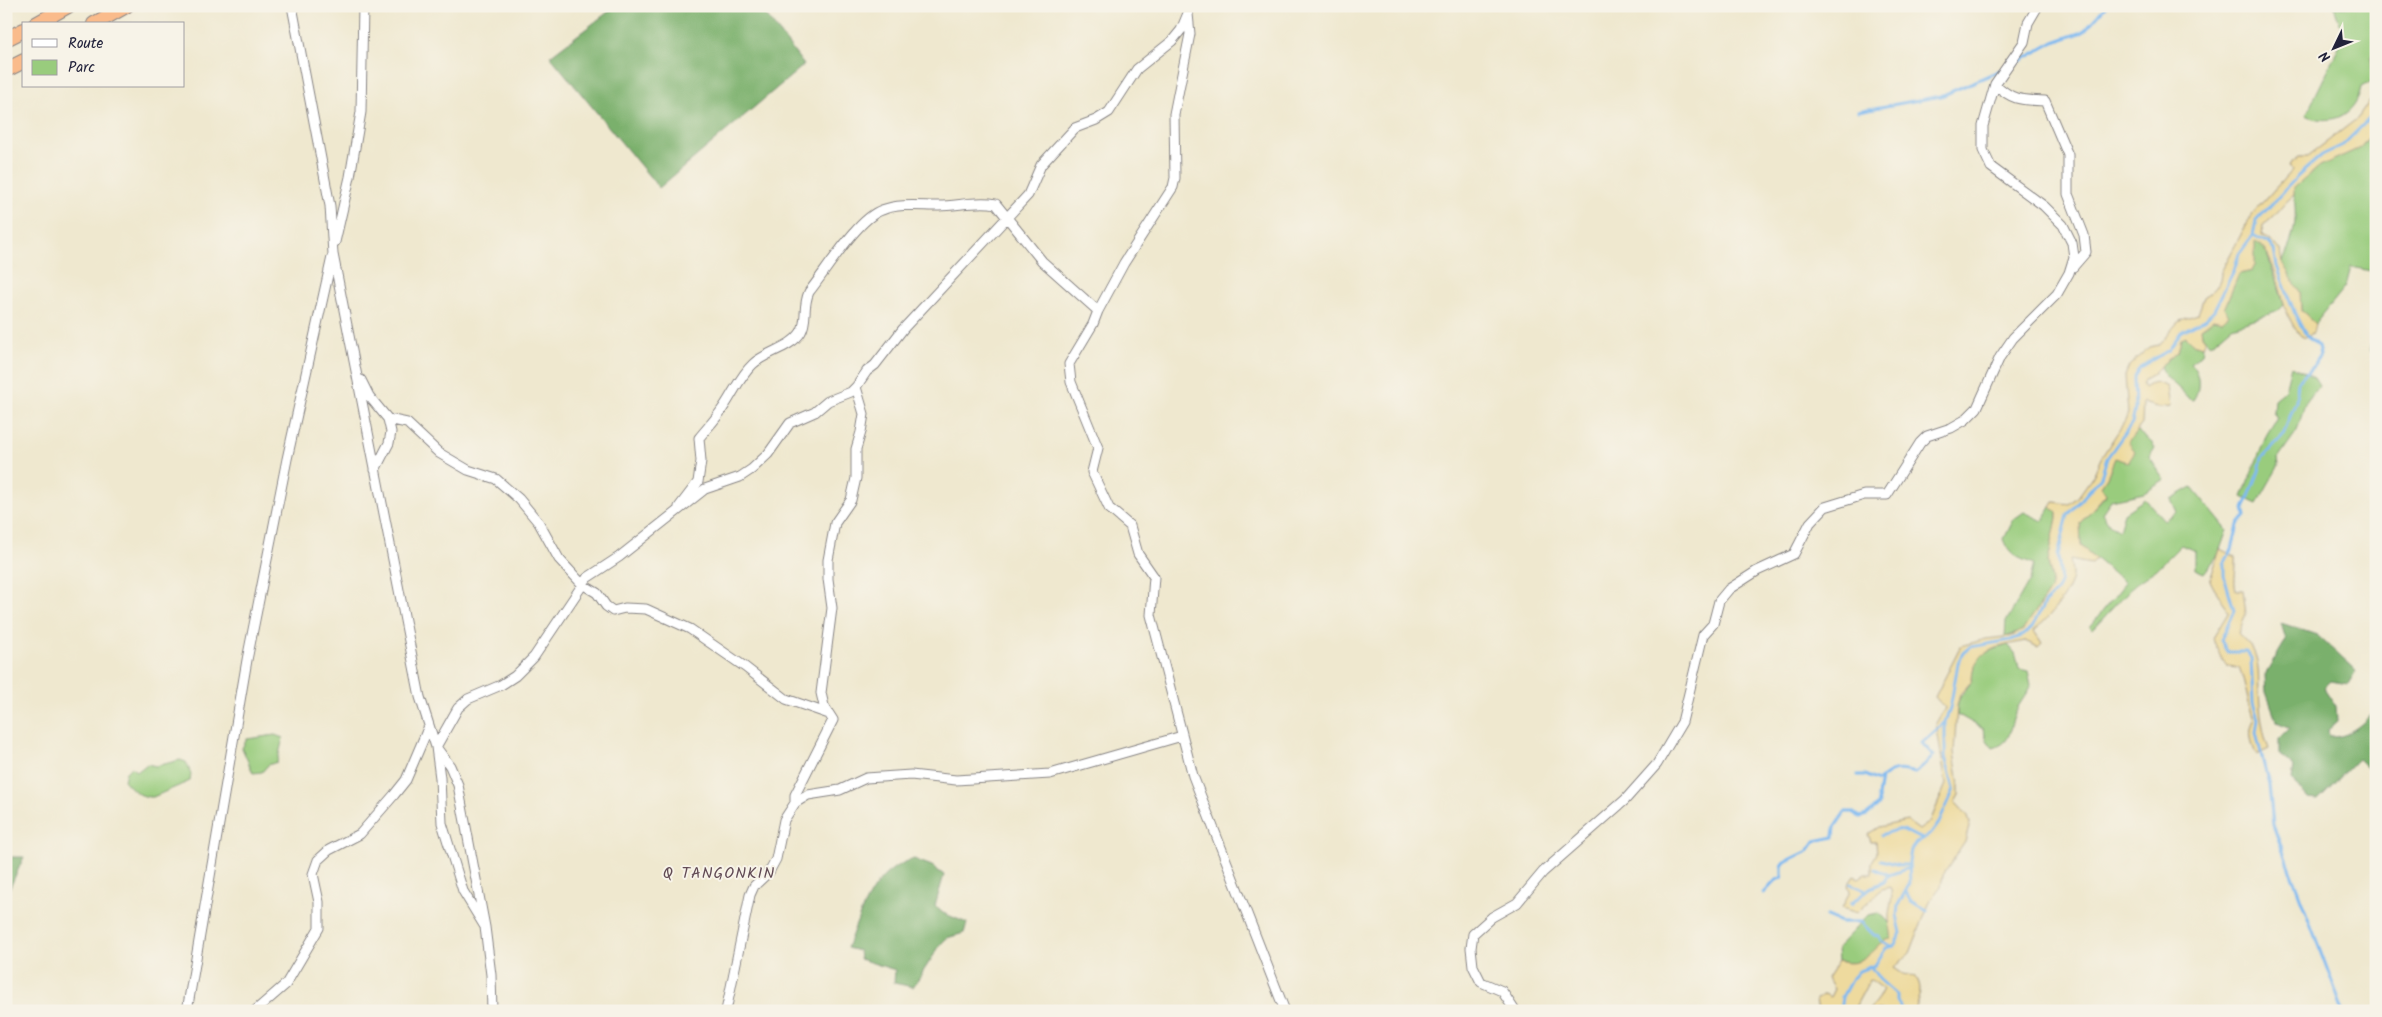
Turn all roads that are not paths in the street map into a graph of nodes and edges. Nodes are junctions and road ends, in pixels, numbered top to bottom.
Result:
1 (68, 6) edge
2 (126, 6) edge
3 (292, 6) edge
4 (363, 6) edge
5 (2038, 6) edge
6 (1190, 9) edge
7 (40, 22) edge
8 (98, 22) edge
9 (22, 31) edge
10 (6, 40) edge
11 (22, 62) edge
12 (6, 70) edge
13 (1996, 84) junction
14 (1006, 217) junction
15 (333, 254) junction
16 (2069, 273) junction
17 (1098, 311) junction
18 (354, 363) junction
19 (856, 387) junction
20 (388, 419) junction
21 (375, 470) junction
22 (679, 508) junction
23 (582, 584) junction
24 (829, 714) junction
25 (429, 726) junction
26 (1182, 736) junction
27 (436, 748) junction
28 (795, 803) junction
29 (485, 927) junction
30 (188, 1011) edge
31 (255, 1011) edge
32 (492, 1011) edge
33 (726, 1011) edge
34 (1285, 1011) edge
35 (1515, 1011) edge

1 - 7 highway
2 - 8 highway
3 - 15 street
4 - 15 street
5 - 13 street
6 - 14 street
6 - 17 street
9 - 10 highway
11 - 12 highway
13 - 16 street
13 - 16 street
14 - 17 street
14 - 19 street
14 - 22 street
15 - 18 street
15 - 30 street
16 - 35 street
17 - 26 street
18 - 20 street
18 - 21 street
19 - 22 street
19 - 24 street
20 - 21 street
20 - 23 street
21 - 25 street
22 - 23 street
23 - 24 street
23 - 27 street
24 - 28 street
25 - 27 street
25 - 31 street
26 - 28 street
26 - 34 street
27 - 29 street
27 - 29 street
28 - 33 street
29 - 32 street

